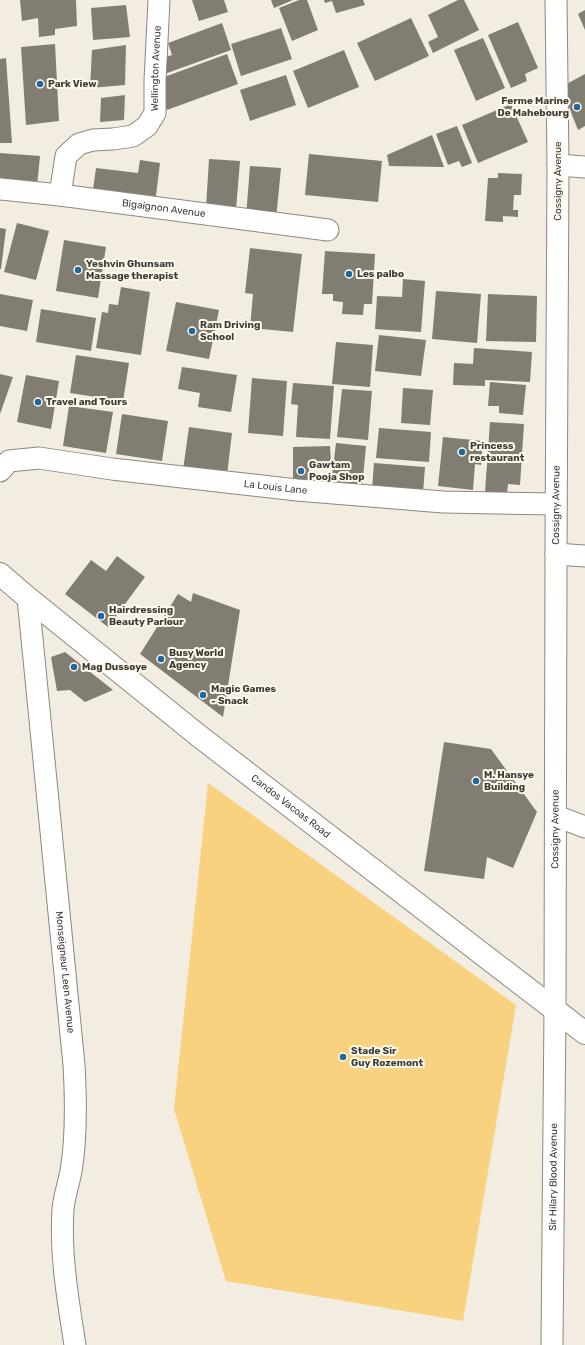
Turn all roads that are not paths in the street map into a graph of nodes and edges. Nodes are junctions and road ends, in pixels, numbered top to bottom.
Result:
1 (159, 0) edge
2 (556, 0) edge
3 (558, 165) junction
4 (585, 167) edge
5 (0, 189) edge
6 (60, 195) junction
7 (328, 230) dead end
8 (0, 471) edge
9 (556, 504) junction
10 (556, 554) junction
11 (585, 556) edge
12 (0, 574) edge
13 (28, 598) junction
14 (556, 816) junction
15 (585, 827) edge
16 (555, 1009) junction
17 (585, 1033) edge
18 (75, 1345) edge
19 (552, 1345) edge

1 - 6 street, Wellington Avenue
2 - 3 street, Cossigny Avenue
3 - 4 street
3 - 9 street, Cossigny Avenue
5 - 6 street, Bigaignon Avenue
6 - 7 street, Bigaignon Avenue
8 - 9 street, La Louis Lane
9 - 10 street, Cossigny Avenue
10 - 11 street
10 - 14 street, Cossigny Avenue
12 - 13 main road, Candos Vacoas Road
13 - 16 main road, Candos Vacoas Road
13 - 18 street, Monseigneur Leen Avenue
14 - 15 street
14 - 16 street, Cossigny Avenue
16 - 17 main road, Candos Vacoas Road
16 - 19 street, Sir Hilary Blood Avenue

